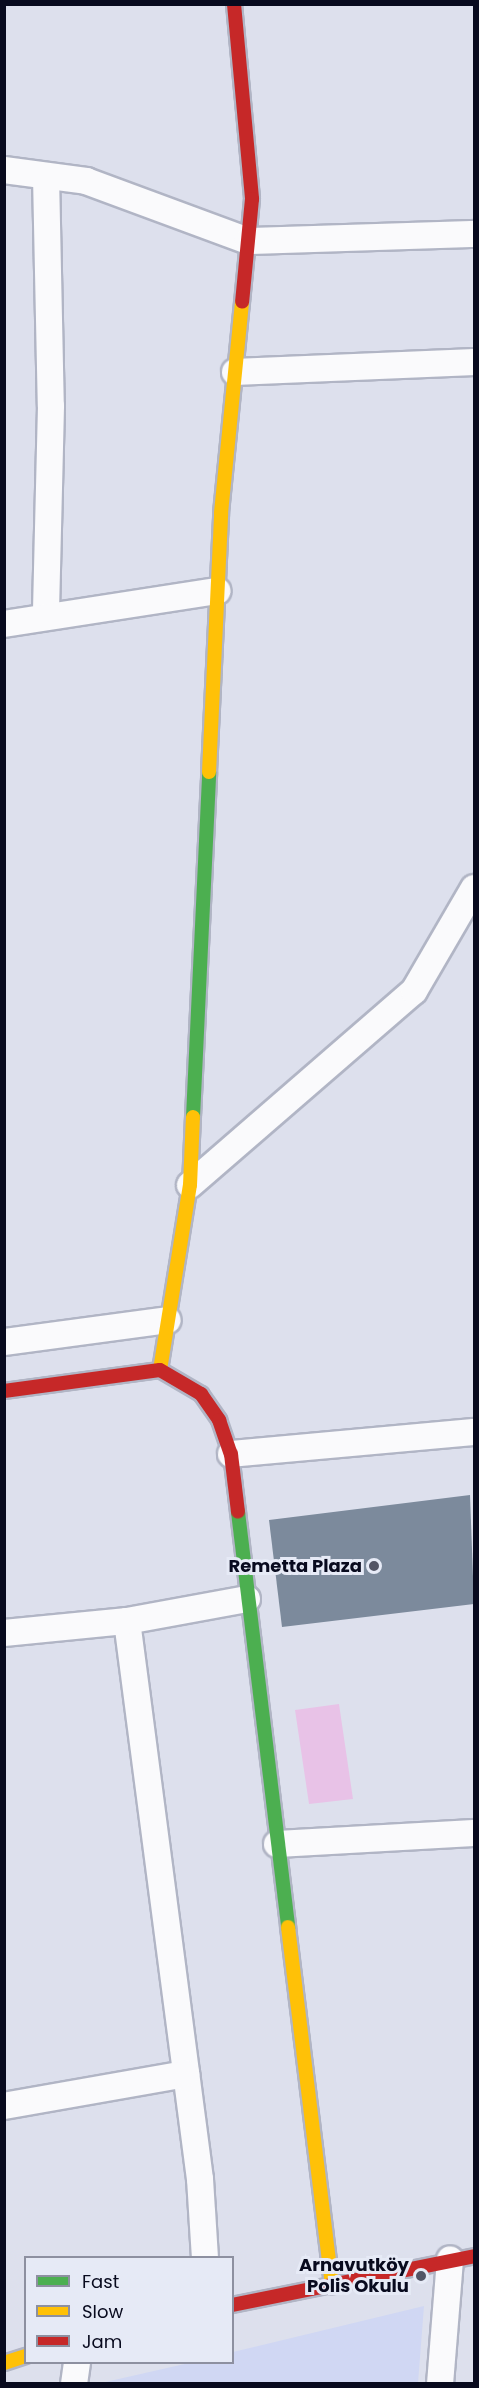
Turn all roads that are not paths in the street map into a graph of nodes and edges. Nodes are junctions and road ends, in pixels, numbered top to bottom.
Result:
1 (234, 4) edge
2 (4, 170) edge
3 (46, 176) junction
4 (474, 234) edge
5 (248, 241) junction
6 (474, 363) edge
7 (235, 372) junction
8 (218, 591) junction
9 (46, 615) junction
10 (4, 624) edge
11 (474, 888) edge
12 (190, 1185) junction
13 (168, 1320) junction
14 (5, 1342) edge
15 (160, 1370) junction
16 (4, 1391) edge
17 (474, 1432) edge
18 (231, 1454) junction
19 (247, 1599) junction
20 (127, 1621) junction
21 (4, 1633) edge
22 (474, 1833) edge
23 (277, 1844) junction
24 (186, 2074) junction
25 (4, 2106) edge
26 (205, 2256) edge
27 (462, 2258) edge
28 (332, 2286) junction
29 (234, 2304) edge
30 (24, 2357) edge
31 (4, 2363) edge
32 (77, 2364) edge
33 (74, 2384) edge
34 (440, 2384) edge

1 - 5 street
2 - 3 street
3 - 5 street
3 - 9 street
4 - 5 street
5 - 7 street
6 - 7 street
7 - 8 street
8 - 9 street
8 - 12 street
9 - 10 street
11 - 12 street
12 - 13 street
13 - 14 street
13 - 15 street
15 - 16 street
15 - 18 street
17 - 18 street
18 - 19 street
19 - 20 street
19 - 23 street
20 - 21 street
20 - 24 street
22 - 23 street
23 - 28 street
24 - 25 street
24 - 26 street
27 - 28 street
27 - 34 street
28 - 29 street
30 - 31 street
32 - 33 street

